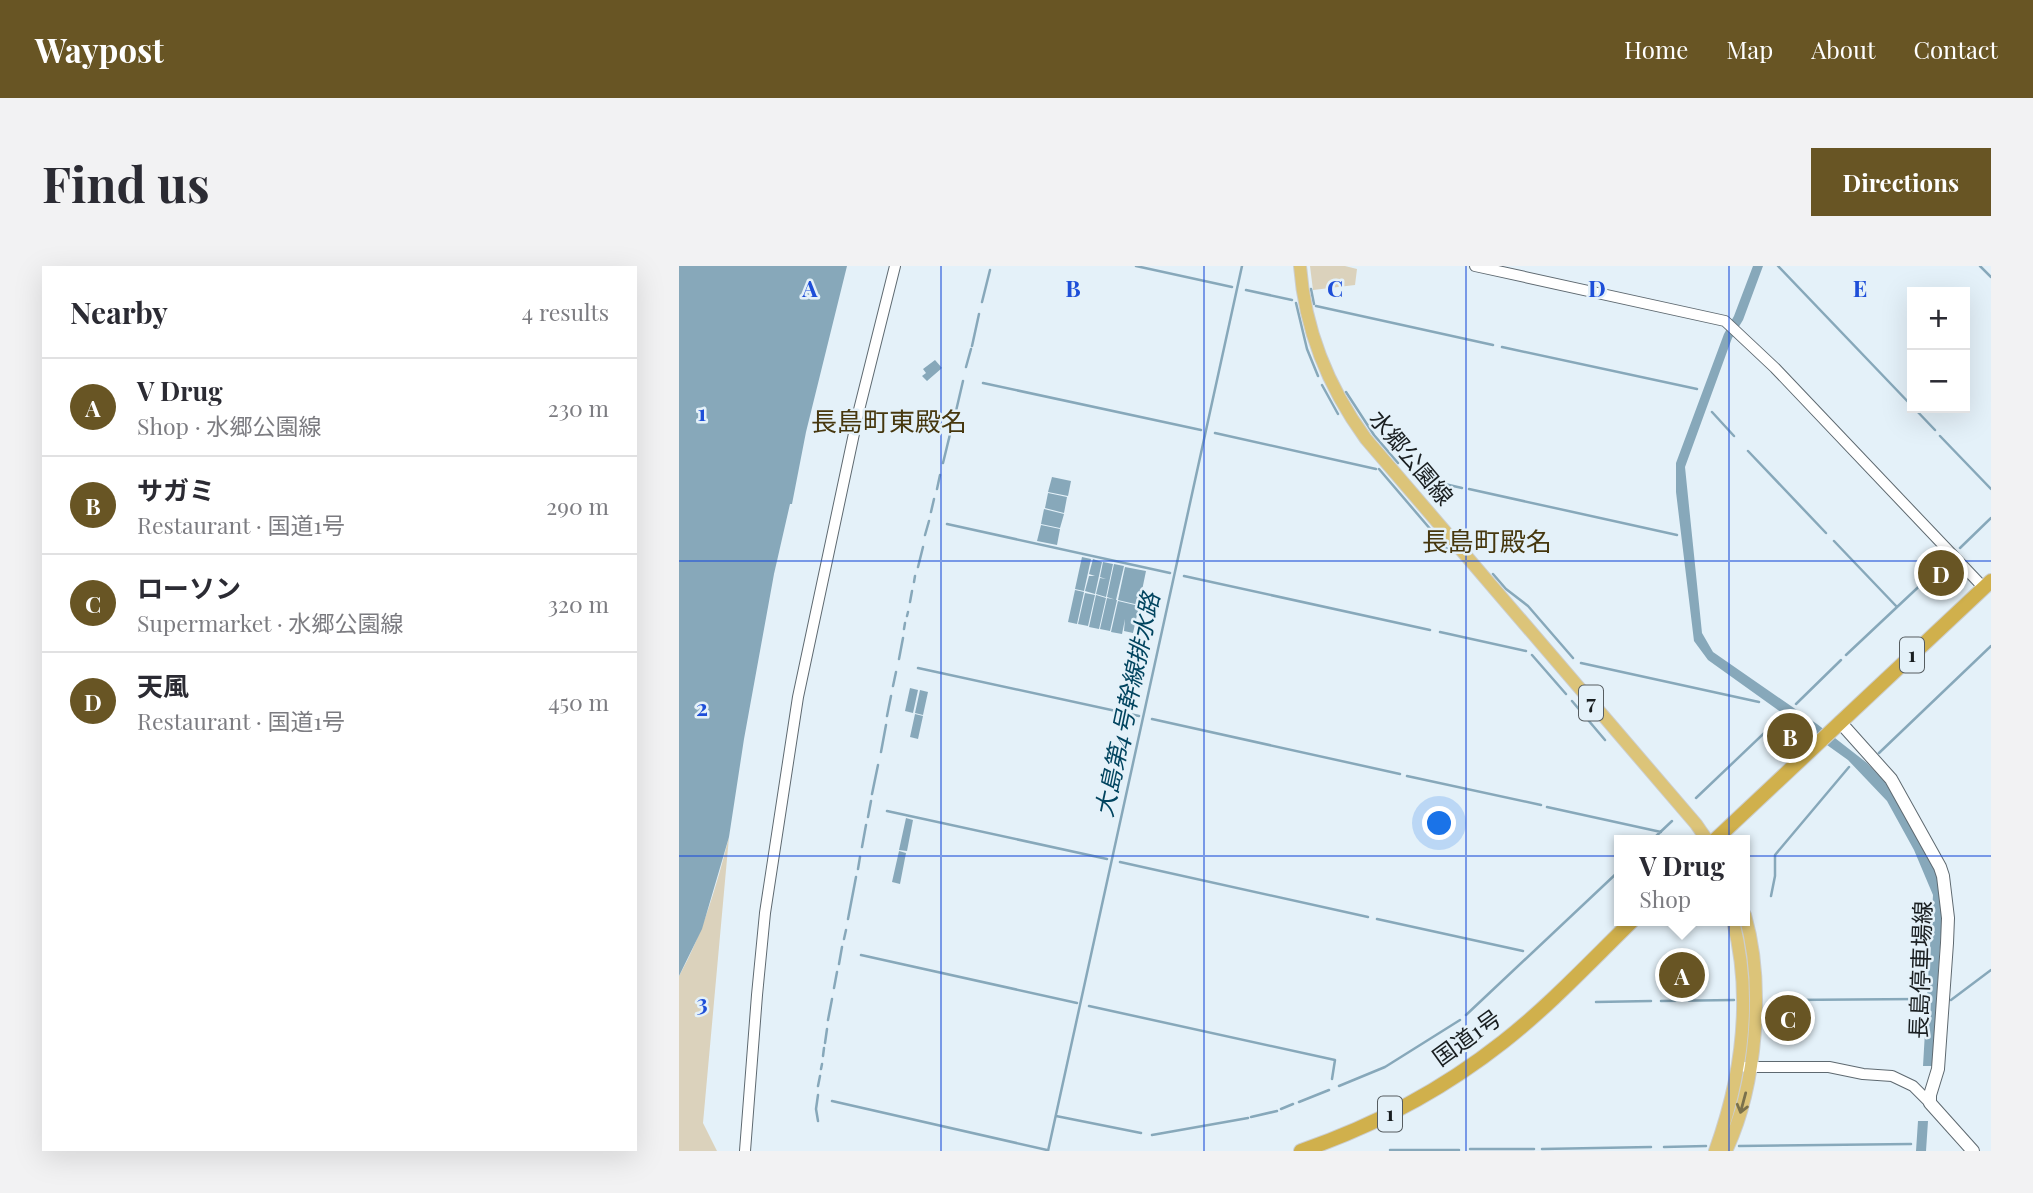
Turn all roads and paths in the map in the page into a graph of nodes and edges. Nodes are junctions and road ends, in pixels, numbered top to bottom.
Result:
1 (895, 266) edge
2 (1300, 266) edge
3 (1475, 266) edge
4 (1987, 584) edge
5 (1836, 726) junction
6 (1704, 835) edge
7 (1720, 835) edge
8 (1627, 926) edge
9 (1735, 926) edge
10 (1746, 926) edge
11 (1745, 1067) junction
12 (1930, 1103) junction
13 (745, 1151) edge
14 (1301, 1151) edge
15 (1715, 1151) edge
16 (1726, 1151) edge
17 (1973, 1151) edge

1 - 13 street
2 - 6 main road, 水郷公園線 / 7
3 - 4 street
4 - 5 highway, 1
5 - 7 highway, 1
5 - 12 main road, 長島停車場線
8 - 14 highway, 国道1号 / 1
9 - 11 main road
10 - 11 main road
11 - 12 street
11 - 15 main road
11 -> 16 main road
12 - 17 main road

